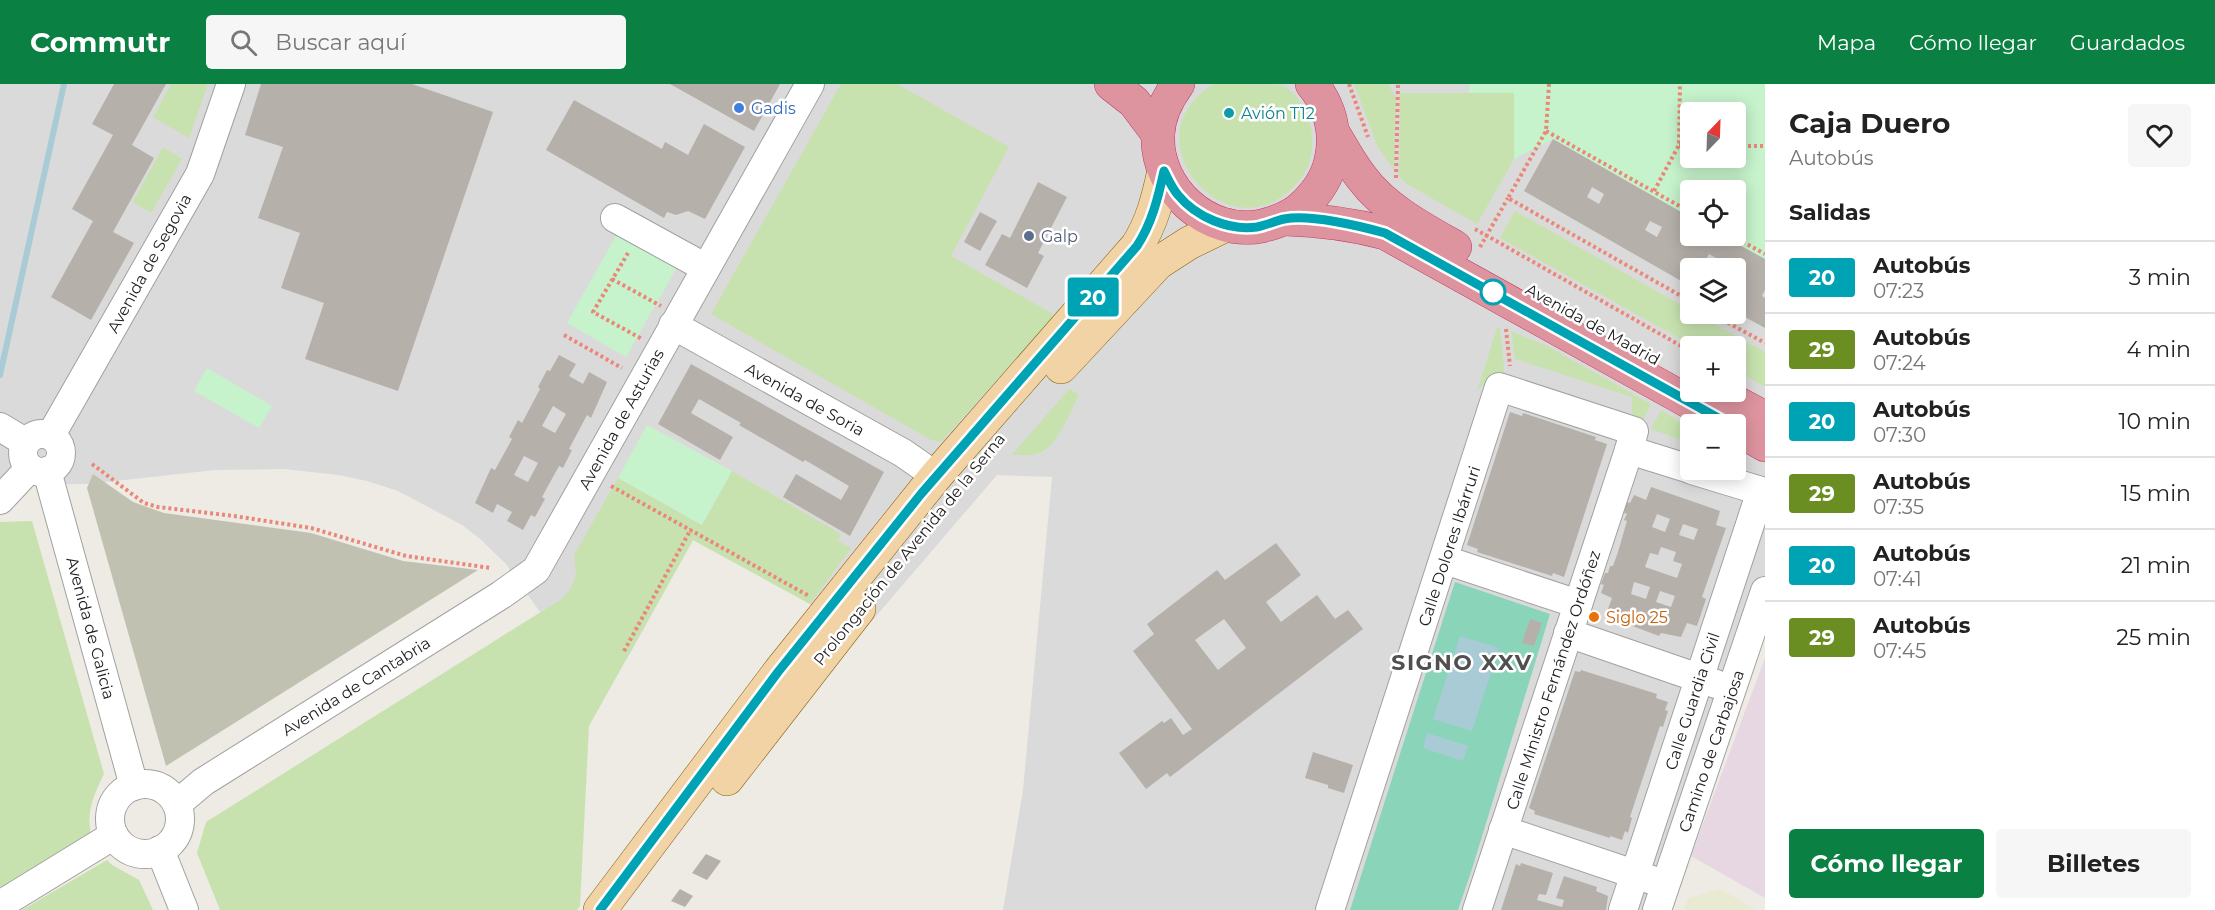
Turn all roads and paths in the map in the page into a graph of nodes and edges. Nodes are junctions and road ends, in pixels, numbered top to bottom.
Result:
1 (231, 84) edge
2 (810, 84) edge
3 (1111, 84) edge
4 (1178, 84) edge
5 (1398, 84) edge
6 (1549, 84) edge
7 (1680, 84) edge
8 (1326, 87) edge
9 (1546, 131) junction
10 (1158, 134) junction
11 (1334, 134) junction
12 (1370, 142) dead end
13 (1679, 145) joint
14 (1746, 146) edge
15 (1765, 146) edge
16 (1164, 171) junction
17 (1388, 173) dead end
18 (1395, 180) junction
19 (1391, 186) dead end
20 (1654, 191) junction
21 (1508, 198) junction
22 (1680, 206) edge
23 (615, 218) dead end
24 (1285, 219) junction
25 (1226, 225) junction
26 (1468, 225) dead end
27 (1746, 244) edge
28 (1480, 247) junction
29 (1765, 254) edge
30 (636, 258) dead end
31 (706, 268) junction
32 (612, 279) junction
33 (1680, 295) edge
34 (667, 316) junction
35 (1506, 324) dead end
36 (1730, 324) edge
37 (564, 335) dead end
38 (642, 340) dead end
39 (1765, 344) edge
40 (1680, 346) edge
41 (626, 370) dead end
42 (1680, 371) edge
43 (1506, 389) junction
44 (1735, 402) edge
45 (1711, 414) edge
46 (1765, 418) edge
47 (0, 427) edge
48 (1746, 434) edge
49 (1765, 445) edge
50 (1629, 450) junction
51 (39, 454) junction
52 (92, 464) dead end
53 (1680, 466) edge
54 (936, 476) junction
55 (1726, 480) edge
56 (609, 484) dead end
57 (0, 500) edge
58 (691, 529) junction
59 (1445, 560) junction
60 (491, 568) dead end
61 (536, 570) joint
62 (1765, 591) edge
63 (813, 598) dead end
64 (1578, 604) junction
65 (1568, 633) junction
66 (624, 651) dead end
67 (1700, 678) junction
68 (1732, 690) junction
69 (134, 786) junction
70 (177, 804) junction
71 (1503, 830) junction
72 (114, 835) junction
73 (160, 850) junction
74 (1635, 874) junction
75 (1661, 897) edge
76 (0, 905) edge
77 (184, 910) edge
78 (600, 910) edge
79 (628, 910) edge
80 (1330, 910) edge
81 (1477, 910) edge
82 (1623, 910) edge

1 - 51 street, Avenida de Segovia
2 - 31 street, Avenida de Asturias
3 - 10 highway
4 - 10 highway
5 - 18 path
6 - 9 path
7 - 13 path
8 - 11 highway
8 - 12 path
9 - 20 path
9 - 21 path
10 - 16 highway
11 - 24 highway
11 - 28 highway, Avenida de Madrid
13 - 20 path
14 - 15 path
16 - 25 highway
16 - 54 main road, Prolongación de Avenida de la Serna
17 - 18 path
18 - 19 path
20 - 22 path
21 - 28 path
21 - 33 path
23 - 31 street
24 - 25 highway
24 - 45 highway, Avenida de Madrid
25 - 79 main road, Prolongación de Avenida de la Serna
26 - 28 path
27 - 29 path
28 - 40 path
28 - 42 highway, Avenida de Madrid
30 - 32 path
31 - 34 street, Avenida de Asturias
32 - 34 path
32 - 38 path
34 - 54 street, Avenida de Soria
34 - 61 street, Avenida de Asturias
35 - 43 path
36 - 39 path
37 - 41 path
43 - 50 street
43 - 59 street, Calle Dolores Ibárruri
44 - 46 highway
47 - 51 street
48 - 49 highway
50 - 53 street
50 - 64 street, Calle Ministro Fernández Ordóñez
51 - 57 street, Avenida de Segovia
51 - 69 street, Avenida de Galicia
52 - 60 path
54 - 78 main road, Prolongación de Avenida de la Serna
55 - 67 street, Calle Guardia Civil
56 - 58 path
58 - 63 path
58 - 66 path
59 - 64 street
59 - 80 street, Calle Dolores Ibárruri
61 - 70 street, Avenida de Cantabria
62 - 68 street, Camino de Carbajosa
64 - 65 street, Calle Ministro Fernández Ordóñez
65 - 67 street
65 - 71 street, Calle Ministro Fernández Ordóñez
67 - 68 street
67 - 74 street, Calle Guardia Civil
68 - 75 street, Camino de Carbajosa
69 - 70 street
69 - 72 street
70 - 73 street
71 - 74 street
71 - 81 street, Calle Ministro Fernández Ordóñez
72 - 73 street
72 - 76 street
73 - 77 street
74 - 75 street
74 - 82 street, Calle Guardia Civil

